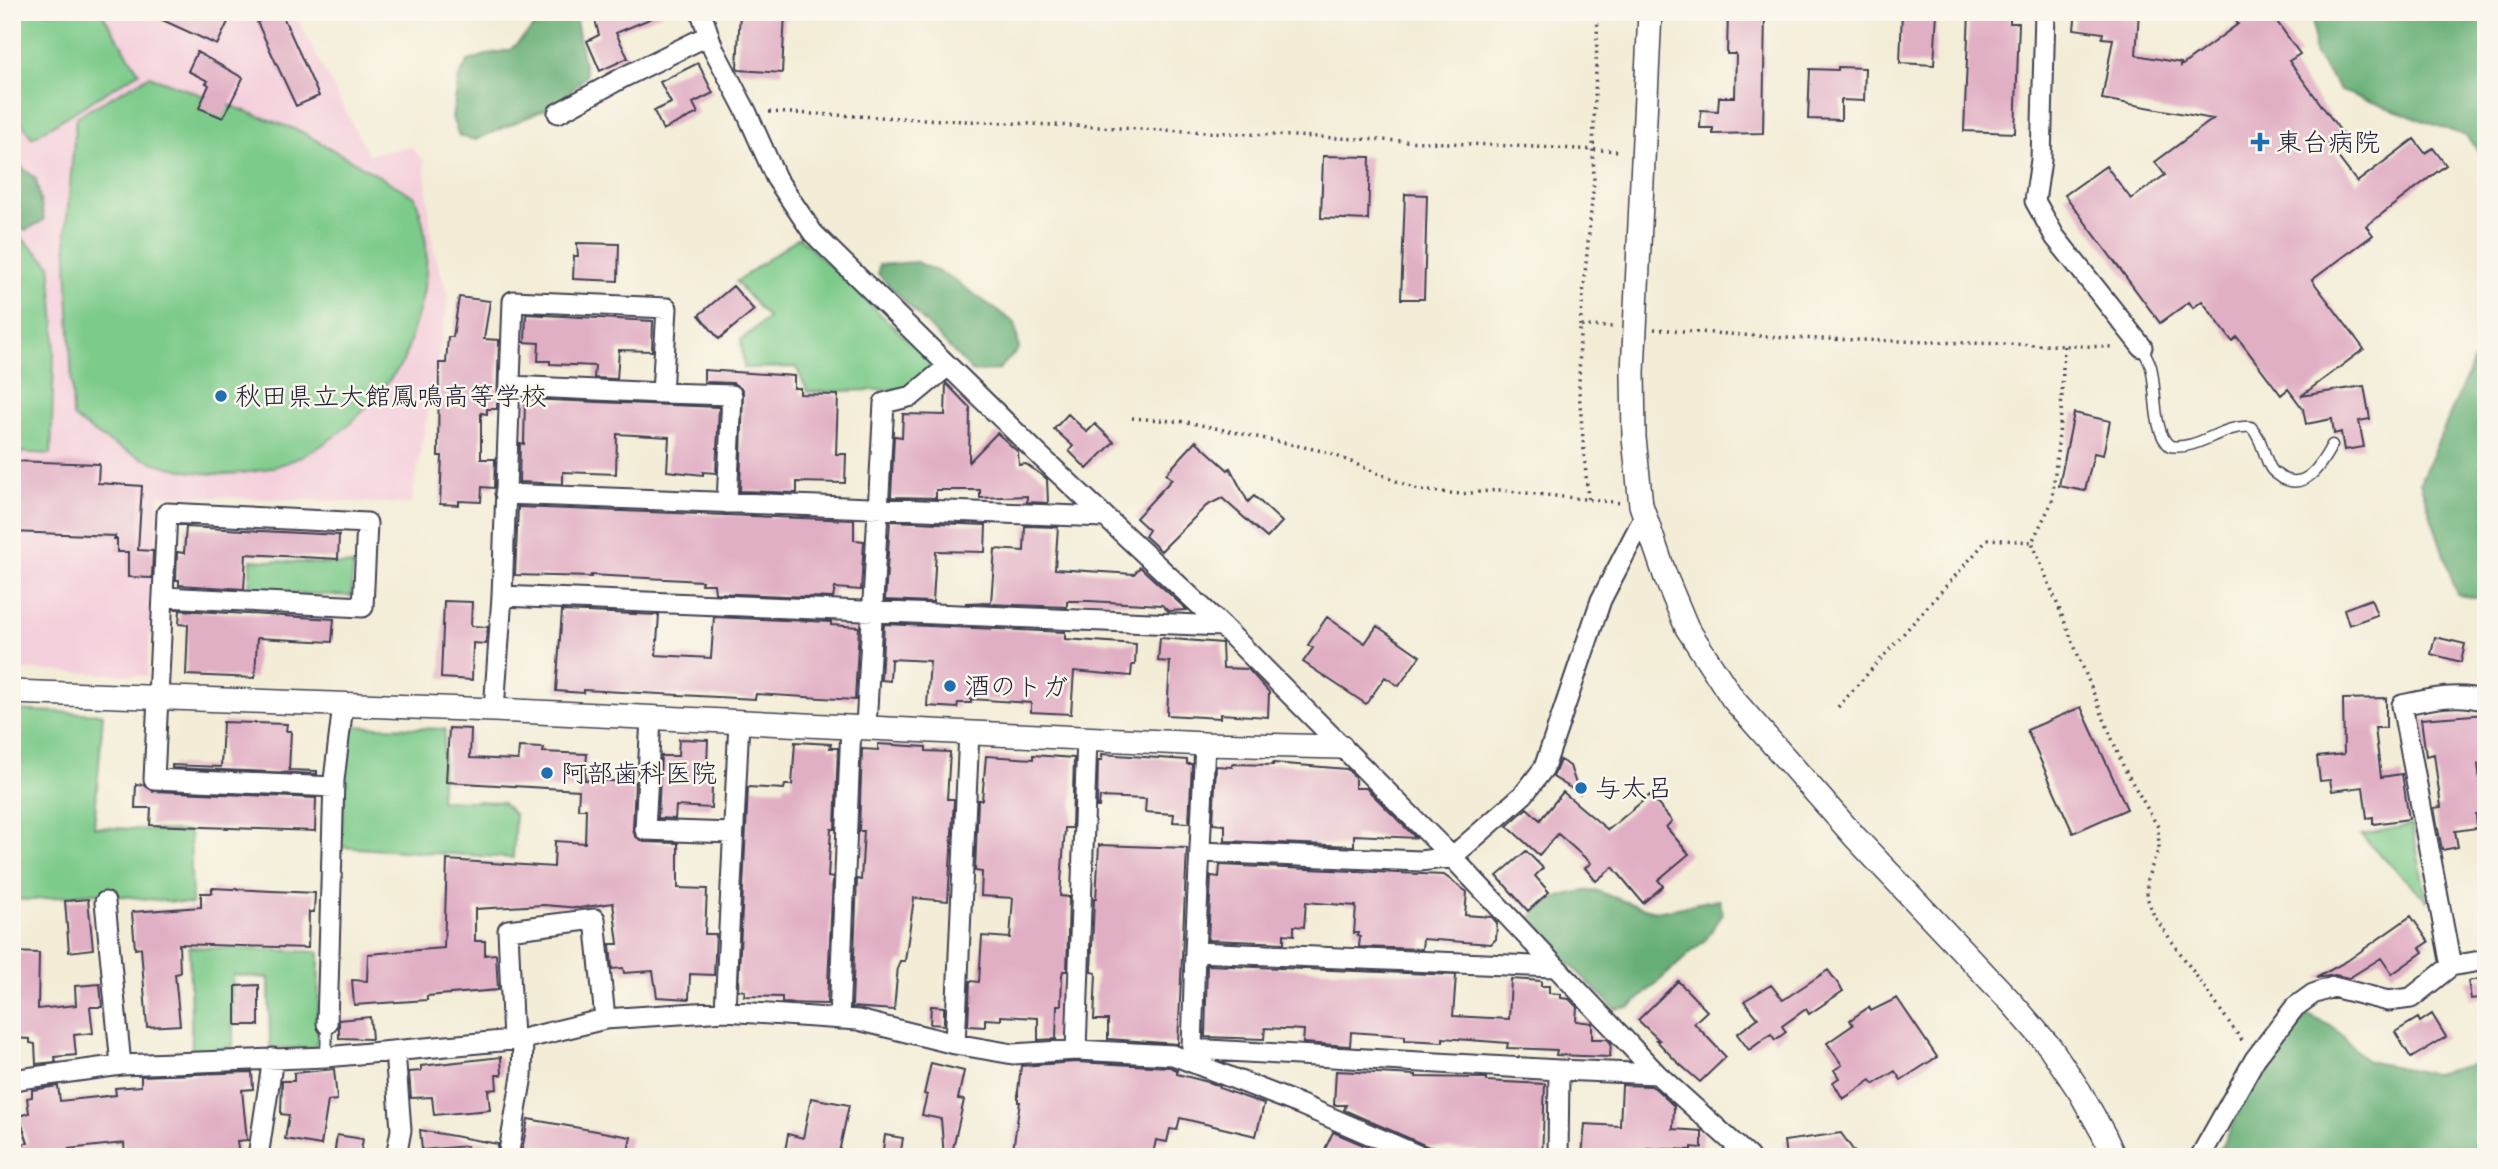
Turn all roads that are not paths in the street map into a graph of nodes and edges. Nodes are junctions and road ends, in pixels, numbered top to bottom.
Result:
1 (701, 12) edge
2 (1650, 12) edge
3 (2045, 12) edge
4 (709, 35) junction
5 (558, 113) dead end
6 (2142, 347) joint
7 (948, 366) junction
8 (510, 386) junction
9 (662, 393) junction
10 (2332, 445) dead end
11 (505, 494) junction
12 (727, 503) junction
13 (879, 509) junction
14 (1642, 511) junction
15 (1104, 517) junction
16 (502, 596) junction
17 (164, 597) junction
18 (873, 612) junction
19 (1222, 626) junction
20 (12, 692) edge
21 (158, 698) junction
22 (2486, 701) edge
23 (343, 705) junction
24 (494, 710) junction
25 (651, 718) junction
26 (739, 721) junction
27 (859, 726) junction
28 (969, 732) junction
29 (1087, 738) junction
30 (1205, 744) junction
31 (1341, 747) junction
32 (334, 787) junction
33 (732, 833) junction
34 (1200, 852) junction
35 (1452, 857) junction
36 (105, 902) dead end
37 (1195, 952) junction
38 (2486, 960) edge
39 (2451, 966) junction
40 (1555, 967) junction
41 (725, 1011) junction
42 (606, 1019) junction
43 (839, 1019) junction
44 (327, 1024) joint
45 (518, 1040) junction
46 (955, 1044) junction
47 (1076, 1050) junction
48 (396, 1051) junction
49 (1190, 1055) junction
50 (326, 1057) junction
51 (273, 1058) junction
52 (121, 1065) junction
53 (1559, 1070) junction
54 (1657, 1074) junction
55 (12, 1080) edge
56 (258, 1157) edge
57 (396, 1157) edge
58 (508, 1157) edge
59 (1422, 1157) edge
60 (1558, 1157) edge
61 (1749, 1157) edge
62 (2113, 1157) edge
63 (2200, 1157) edge

1 - 4 street
2 - 14 street
3 - 6 street
4 - 5 street
4 - 7 street
6 - 10 lane
7 - 13 street
7 - 15 street
8 - 9 street
8 - 9 street
8 - 11 street
9 - 12 street
11 - 12 street
11 - 16 street
12 - 13 street
13 - 15 street
13 - 18 street
14 - 35 street
14 - 62 street
15 - 19 street
16 - 18 street
16 - 24 street
17 - 17 street
17 - 21 street
18 - 19 street
18 - 27 street
19 - 31 street
20 - 21 street
21 - 23 street
21 - 32 street
22 - 39 street
23 - 24 street
23 - 32 street
24 - 25 street
25 - 26 street
25 - 33 street
26 - 27 street
26 - 33 street
27 - 28 street
27 - 43 street
28 - 29 street
28 - 46 street
29 - 30 street
29 - 47 street
30 - 31 street
30 - 34 street
31 - 35 street
32 - 44 street
33 - 41 street
34 - 35 street
34 - 37 street
35 - 40 street
36 - 52 street
37 - 40 street
37 - 49 street
38 - 39 street
39 - 63 street
40 - 54 street
41 - 42 street
41 - 43 street
42 - 45 street
42 - 45 street
43 - 46 street
44 - 50 lane
45 - 48 street
45 - 58 street
46 - 47 street
47 - 49 street
48 - 50 street
48 - 57 street
49 - 53 street
49 - 59 street
50 - 51 street
51 - 52 street
51 - 56 street
52 - 55 street
53 - 54 street
53 - 60 street
54 - 61 street

